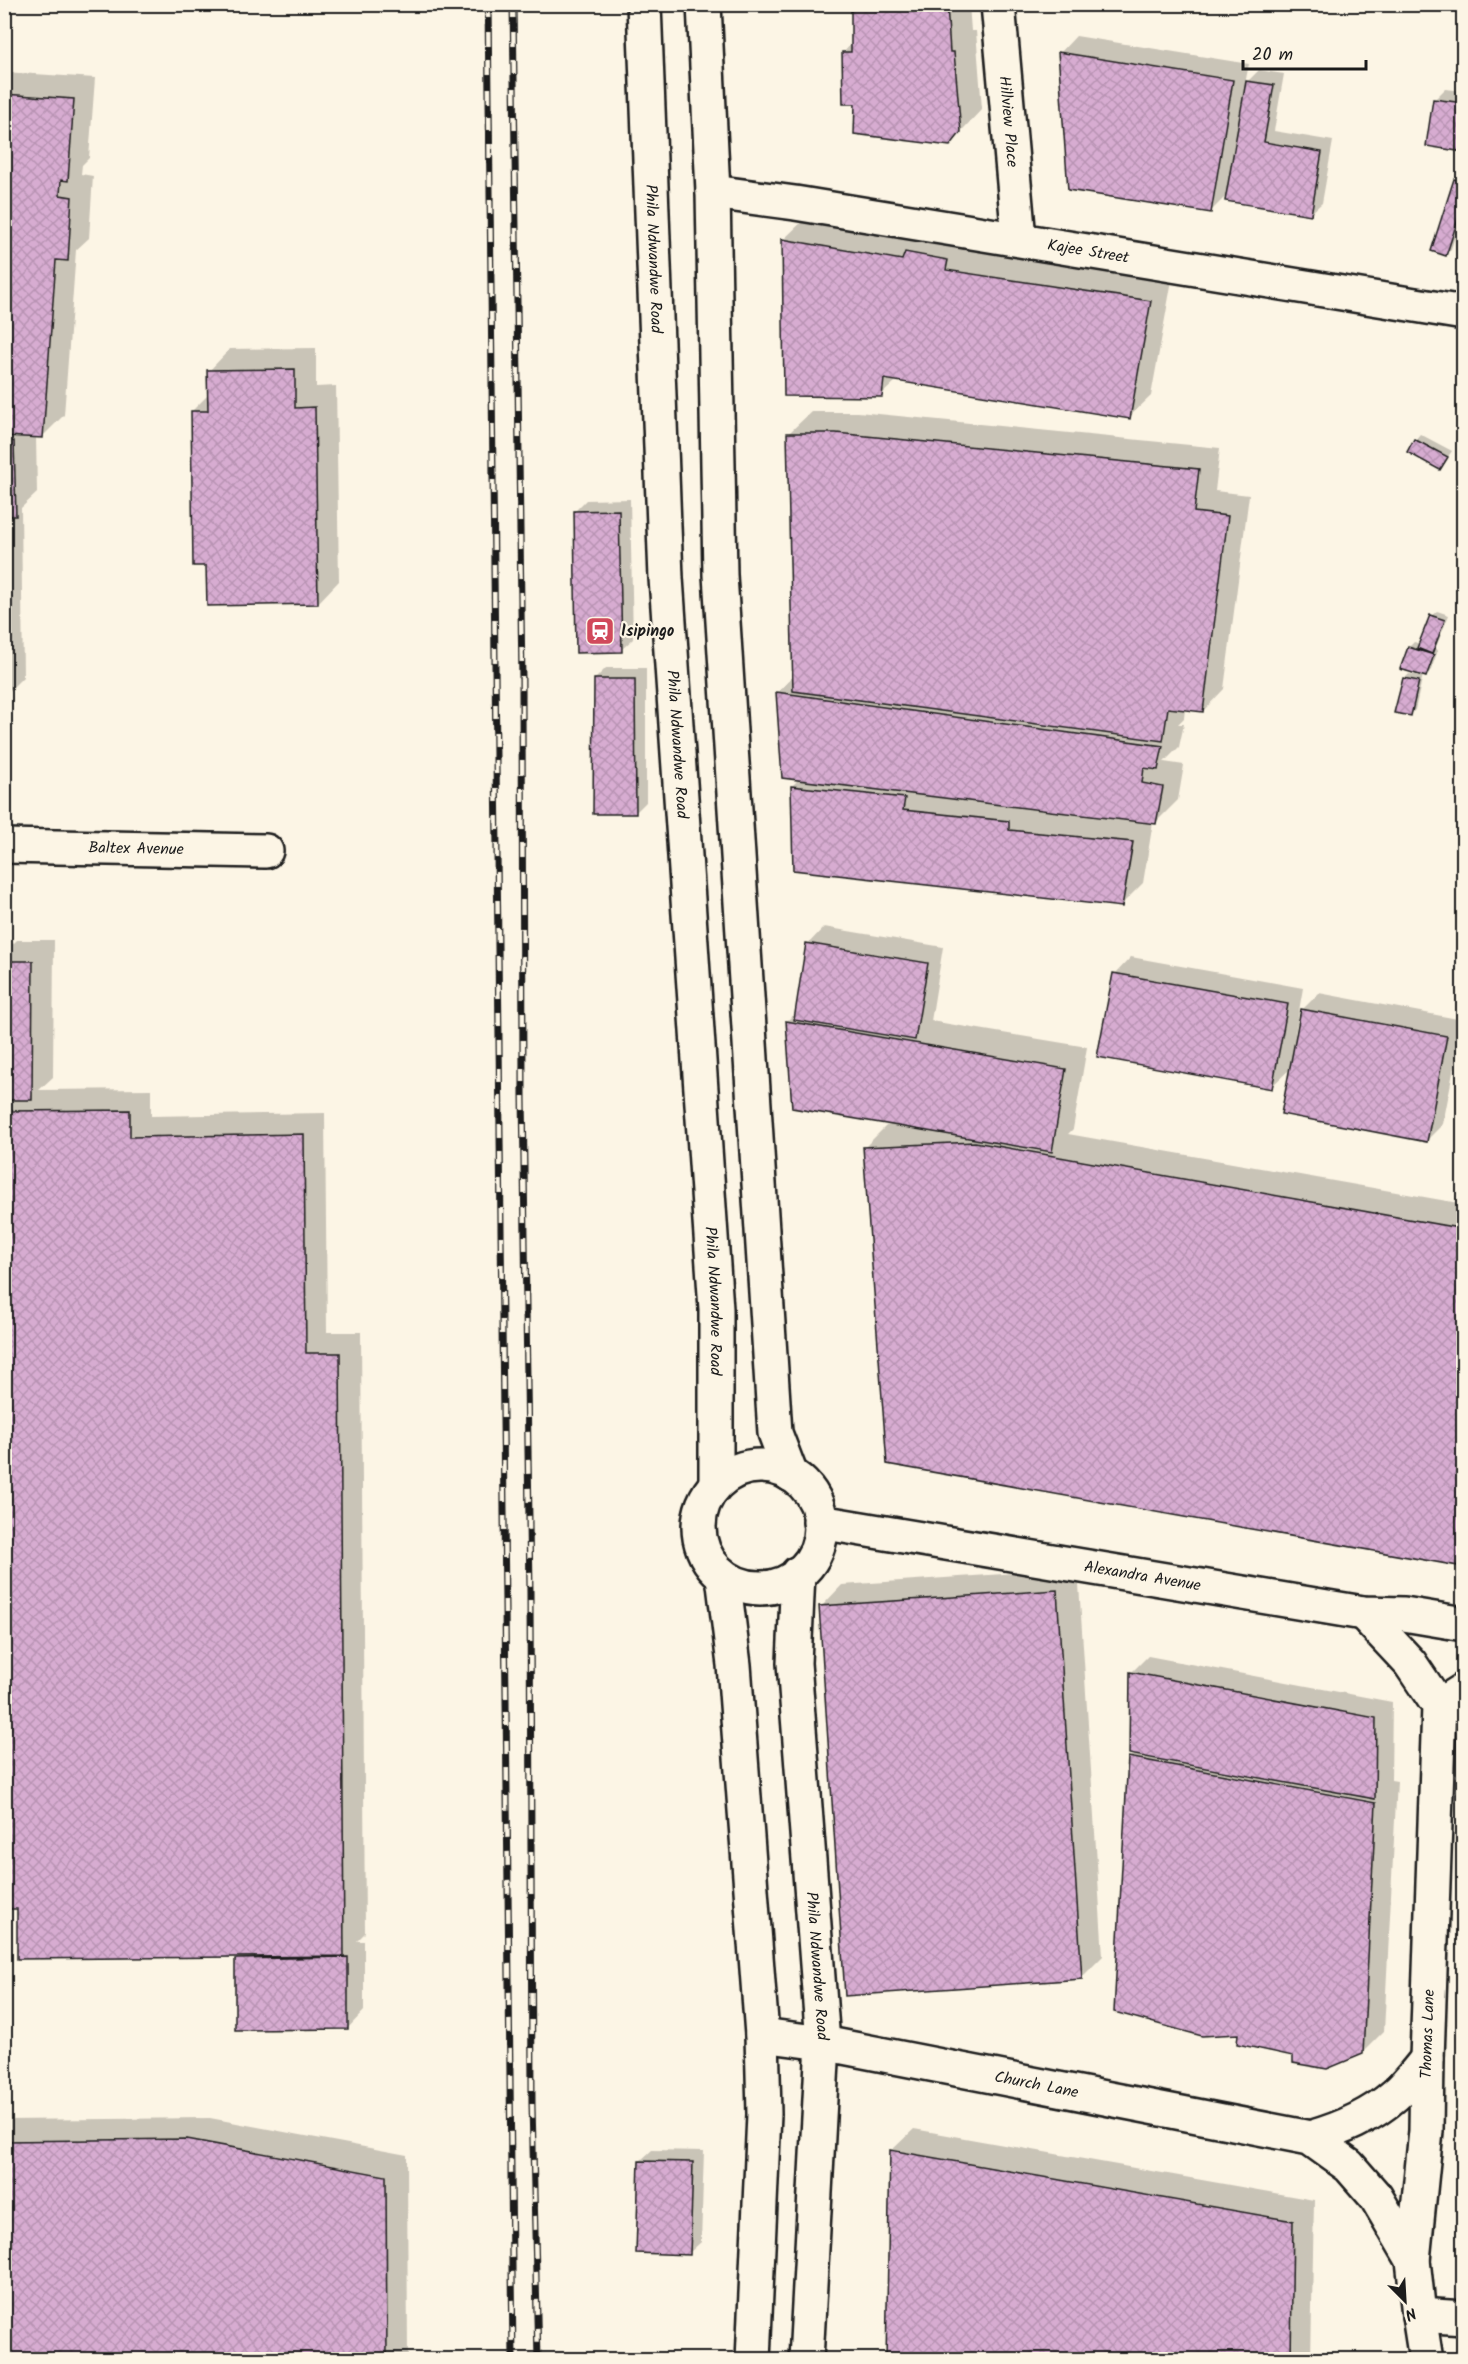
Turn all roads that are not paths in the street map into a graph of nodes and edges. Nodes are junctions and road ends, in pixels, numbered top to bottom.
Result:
1 (644, 4) edge
2 (704, 4) edge
3 (998, 4) edge
4 (713, 192) junction
5 (1019, 239) junction
6 (1464, 313) edge
7 (4, 846) edge
8 (266, 850) dead end
9 (791, 1475) junction
10 (716, 1484) junction
11 (820, 1522) junction
12 (798, 1574) junction
13 (723, 1576) junction
14 (1363, 1613) junction
15 (1464, 1624) edge
16 (1451, 1698) edge
17 (762, 2035) junction
18 (823, 2043) junction
19 (1427, 2059) junction
20 (1311, 2138) junction
21 (1413, 2260) junction
22 (1419, 2315) junction
23 (1464, 2318) edge
24 (753, 2360) edge
25 (806, 2360) edge
26 (1426, 2360) edge

1 - 10 street, Phila Ndwandwe Road
2 - 4 street
3 - 5 street, Hillview Place
4 - 5 street, Kajee Street
4 - 9 street
5 - 6 street, Kajee Street
7 - 8 street, Baltex Avenue
9 - 10 street
9 - 11 street
10 - 13 street
11 - 12 street
11 - 14 street, Alexandra Avenue
12 - 13 street
12 - 18 street, Phila Ndwandwe Road
13 - 17 street
14 - 15 street, Alexandra Avenue
14 - 16 street, Thomas Lane
16 - 19 street, Thomas Lane
17 - 18 street, Church Lane
17 - 24 street
18 - 20 street, Church Lane
18 - 25 street, Phila Ndwandwe Road
19 - 20 street, Church Lane
19 - 21 street, Thomas Lane
20 - 21 street, Church Lane
21 - 22 street, Thomas Lane
22 - 23 street
22 - 26 street, Thomas Lane

